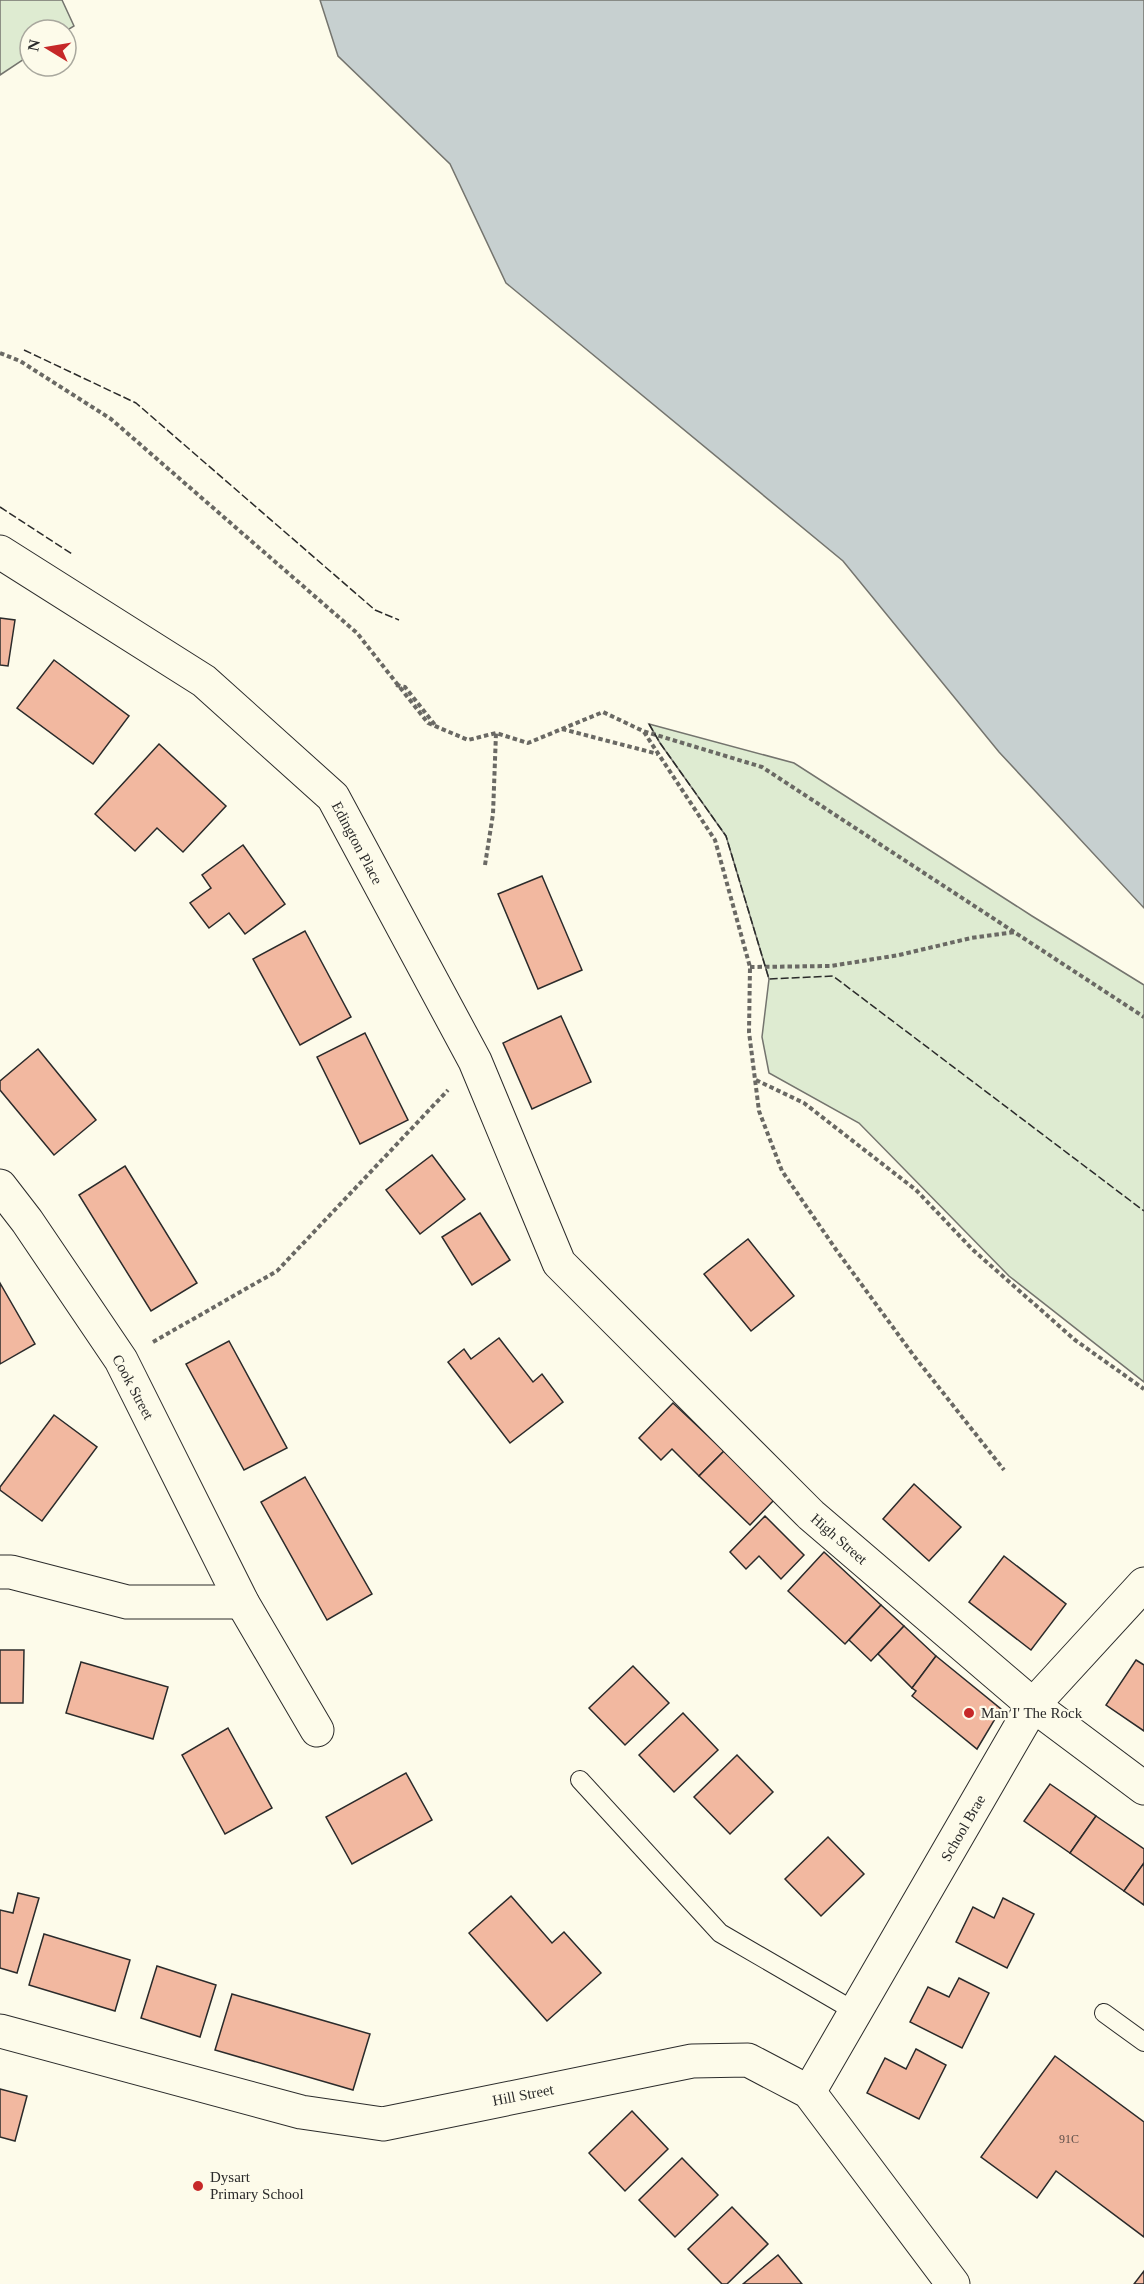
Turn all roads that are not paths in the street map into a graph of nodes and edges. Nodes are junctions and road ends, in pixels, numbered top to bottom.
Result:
1 (0, 552) edge
2 (0, 1186) edge
3 (559, 1263) joint
4 (0, 1572) edge
5 (1144, 1584) edge
6 (242, 1602) junction
7 (1034, 1705) junction
8 (317, 1730) dead end
9 (580, 1780) dead end
10 (1144, 1788) edge
11 (856, 2012) junction
12 (1104, 2013) dead end
13 (0, 2031) edge
14 (1144, 2042) edge
15 (809, 2092) junction
16 (953, 2284) edge

1 - 3 street, Edington Place
2 - 6 street, Cook Street
3 - 7 street, High Street
4 - 6 street
5 - 7 street, School Brae
6 - 8 street, Cook Street
7 - 10 street, High Street
7 - 11 street, School Brae
9 - 11 lane
11 - 15 street, School Brae
12 - 14 lane
13 - 15 street, Hill Street
15 - 16 street, Hill Street

